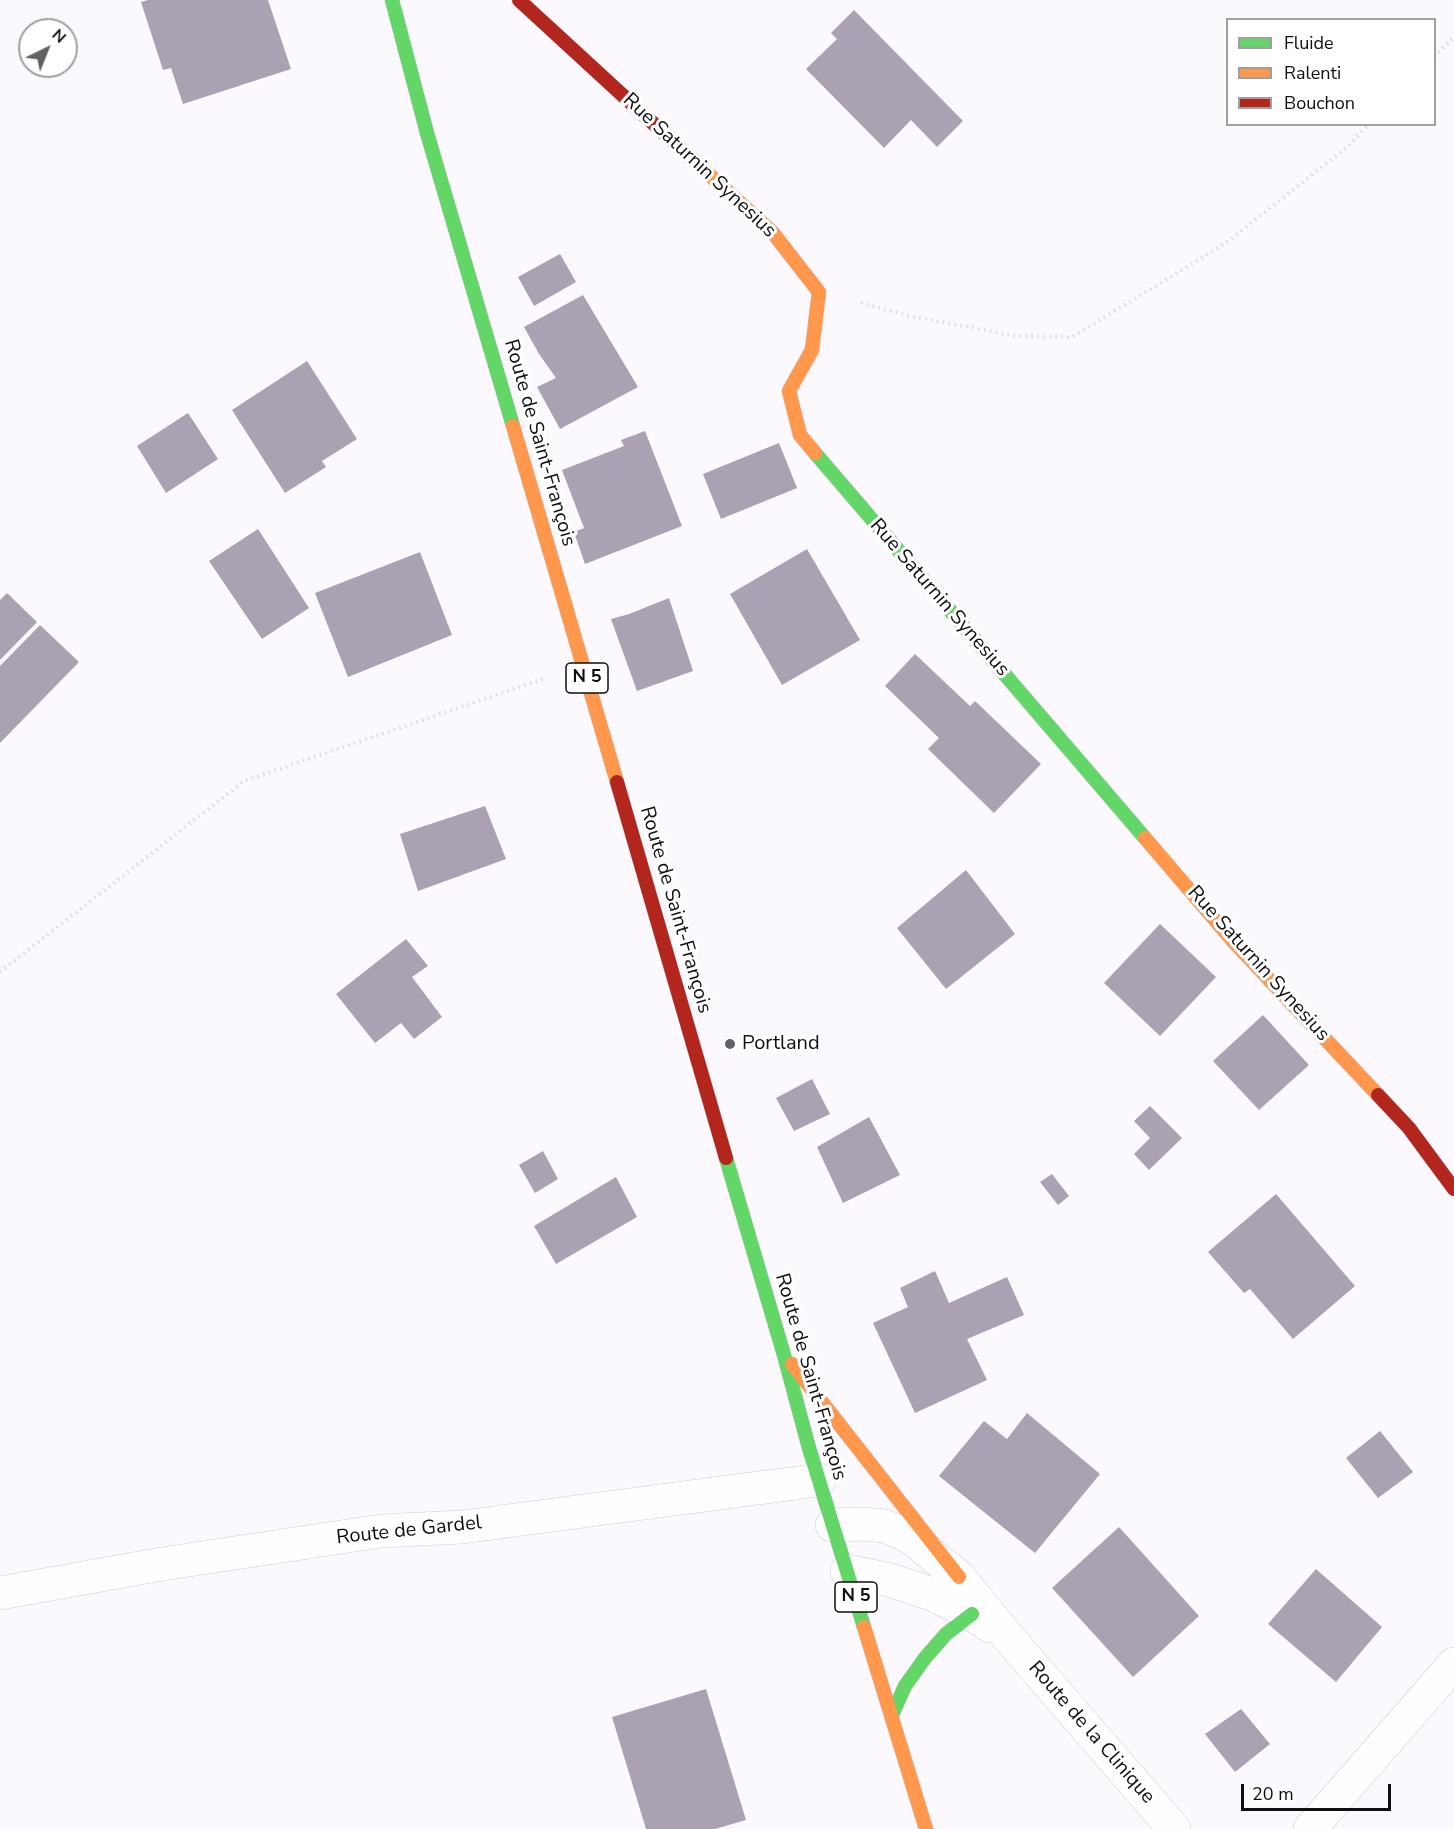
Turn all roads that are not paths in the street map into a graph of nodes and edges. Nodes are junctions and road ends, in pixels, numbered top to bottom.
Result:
1 (392, 0) edge
2 (519, 0) edge
3 (1454, 1190) edge
4 (784, 1355) junction
5 (819, 1480) junction
6 (832, 1525) junction
7 (848, 1570) junction
8 (959, 1577) junction
9 (0, 1593) edge
10 (972, 1614) junction
11 (1008, 1637) junction
12 (1454, 1664) edge
13 (891, 1715) junction
14 (926, 1829) edge
15 (1174, 1829) edge
16 (1310, 1829) edge

1 - 4 main road, Route de Saint-François / N 5
2 - 3 main road, Rue Saturnin Synesius
4 - 5 main road, Route de Saint-François / N 5
4 - 8 main road
5 - 6 main road, Route de Saint-François / N 5
5 - 9 street, Route de Gardel
6 - 7 main road, Route de Saint-François / N 5
6 - 8 street, Route de la Clinique
7 - 10 street, Route de la Clinique
7 - 13 main road, Route de Saint-François / N 5
8 - 11 street, Route de la Clinique
10 - 11 street, Route de la Clinique
10 - 13 main road
11 - 15 street, Route de la Clinique
12 - 16 street
13 - 14 main road, Route de Saint-François / N 5

